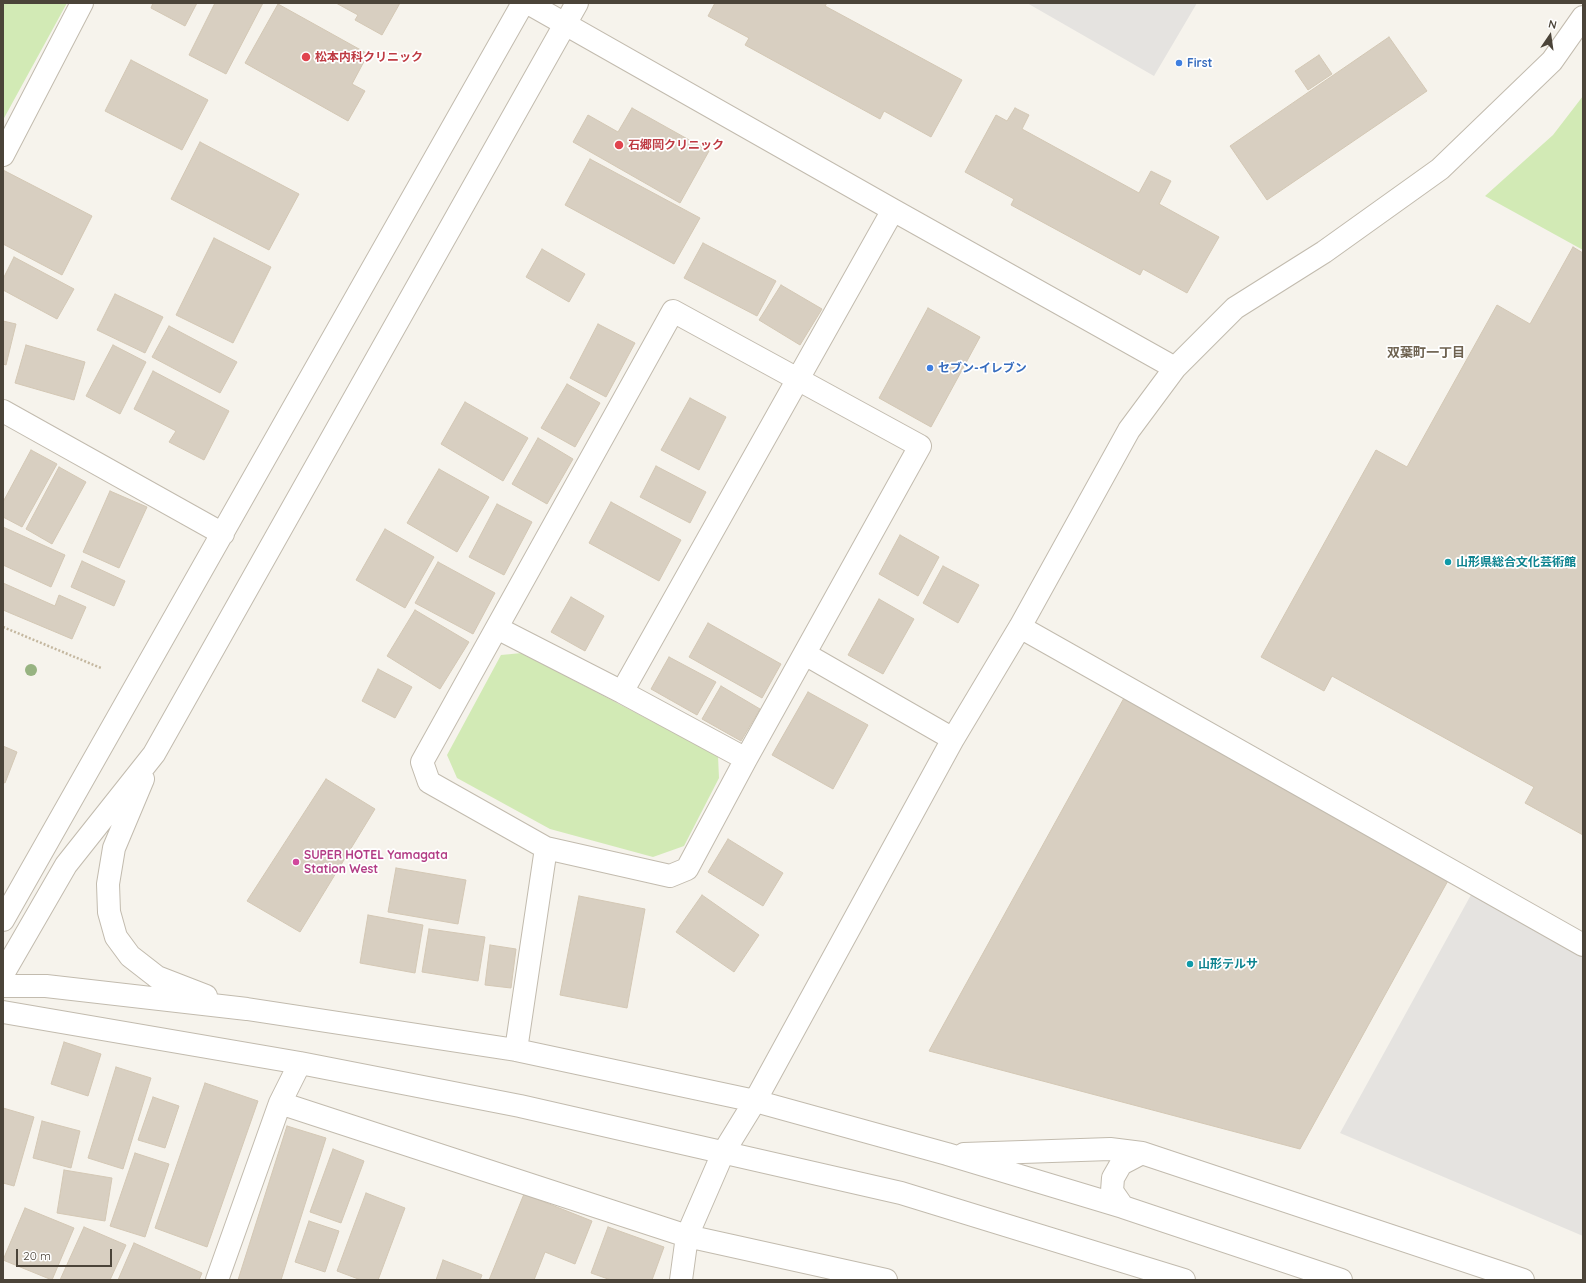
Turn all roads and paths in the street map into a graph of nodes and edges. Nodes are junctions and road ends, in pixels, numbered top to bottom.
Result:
1 (82, 3) edge
2 (523, 3) edge
3 (528, 3) edge
4 (576, 3) edge
5 (1583, 17) edge
6 (564, 24) junction
7 (3, 155) edge
8 (893, 210) junction
9 (1175, 368) junction
10 (797, 378) junction
11 (3, 410) edge
12 (223, 534) junction
13 (3, 627) edge
14 (1020, 627) junction
15 (497, 628) junction
16 (805, 654) junction
17 (101, 668) dead end
18 (622, 692) junction
19 (953, 739) junction
20 (154, 754) junction
21 (746, 759) junction
22 (546, 848) junction
23 (3, 920) edge
24 (1583, 945) edge
25 (3, 974) edge
26 (3, 986) edge
27 (246, 1009) junction
28 (3, 1012) edge
29 (516, 1050) junction
30 (300, 1063) junction
31 (755, 1101) junction
32 (280, 1103) junction
33 (723, 1153) junction
34 (1142, 1153) junction
35 (947, 1154) junction
36 (1122, 1207) junction
37 (687, 1236) junction
38 (217, 1280) edge
39 (680, 1280) edge
40 (886, 1280) edge
41 (1184, 1280) edge
42 (1341, 1280) edge
43 (1523, 1280) edge

1 - 7 street
2 - 12 street
3 - 6 street
4 - 6 street
5 - 9 street
6 - 8 street
6 - 20 street
8 - 9 street
8 - 10 street
9 - 14 street
10 - 15 street
10 - 16 street
10 - 18 street
11 - 12 street
12 - 23 street
13 - 17 path
14 - 19 street
14 - 24 street
15 - 18 street
15 - 22 street
16 - 19 street
16 - 21 street
18 - 21 street
19 - 31 street
20 - 25 street
20 - 27 street
21 - 22 street
22 - 29 street
26 - 27 street
27 - 29 street
28 - 30 street
29 - 31 street
30 - 32 street
30 - 33 street
31 - 33 street
31 - 35 street
32 - 37 street
32 - 38 street
33 - 37 street
33 - 41 street
34 - 35 street
34 - 36 street
34 - 43 street
35 - 36 street
36 - 42 street
37 - 39 street
37 - 40 street

